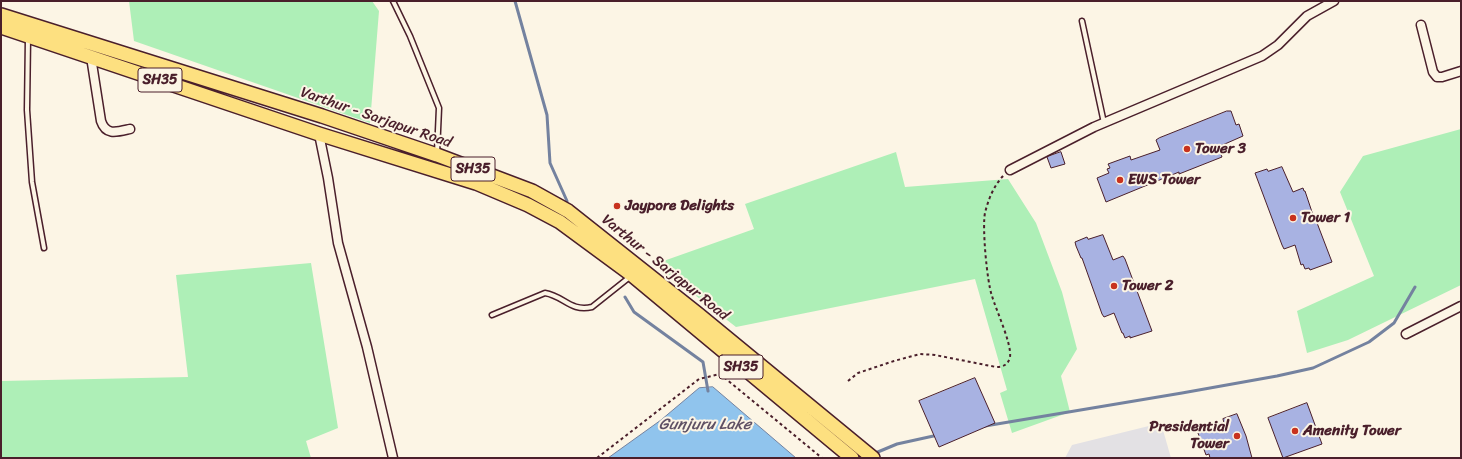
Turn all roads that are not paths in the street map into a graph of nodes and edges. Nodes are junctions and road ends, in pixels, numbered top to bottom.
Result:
1 (393, 1) edge
2 (1334, 1) edge
3 (1, 15) edge
4 (1082, 21) dead end
5 (1421, 25) dead end
6 (1, 27) edge
7 (28, 36) junction
8 (92, 56) junction
9 (1461, 71) edge
10 (1104, 123) junction
11 (130, 129) dead end
12 (319, 134) junction
13 (437, 155) junction
14 (1010, 170) road end
15 (44, 248) dead end
16 (632, 275) junction
17 (1461, 306) edge
18 (492, 315) dead end
19 (1406, 334) dead end
20 (393, 458) edge
21 (852, 458) edge
22 (873, 458) edge

1 - 13 lane
2 - 10 street
3 - 13 main road, Varthur - Sarjapur Road / SH35
4 - 10 lane
5 - 9 street
6 - 7 main road, Varthur - Sarjapur Road / SH35
7 - 8 main road, Varthur - Sarjapur Road / SH35
7 - 15 lane
8 - 11 street
8 - 12 main road, Varthur - Sarjapur Road / SH35
10 - 14 street
12 - 16 main road, Varthur - Sarjapur Road / SH35
12 - 20 street
13 - 22 main road, Varthur - Sarjapur Road / SH35
16 - 18 lane
16 - 21 main road, Varthur - Sarjapur Road / SH35
17 - 19 street

